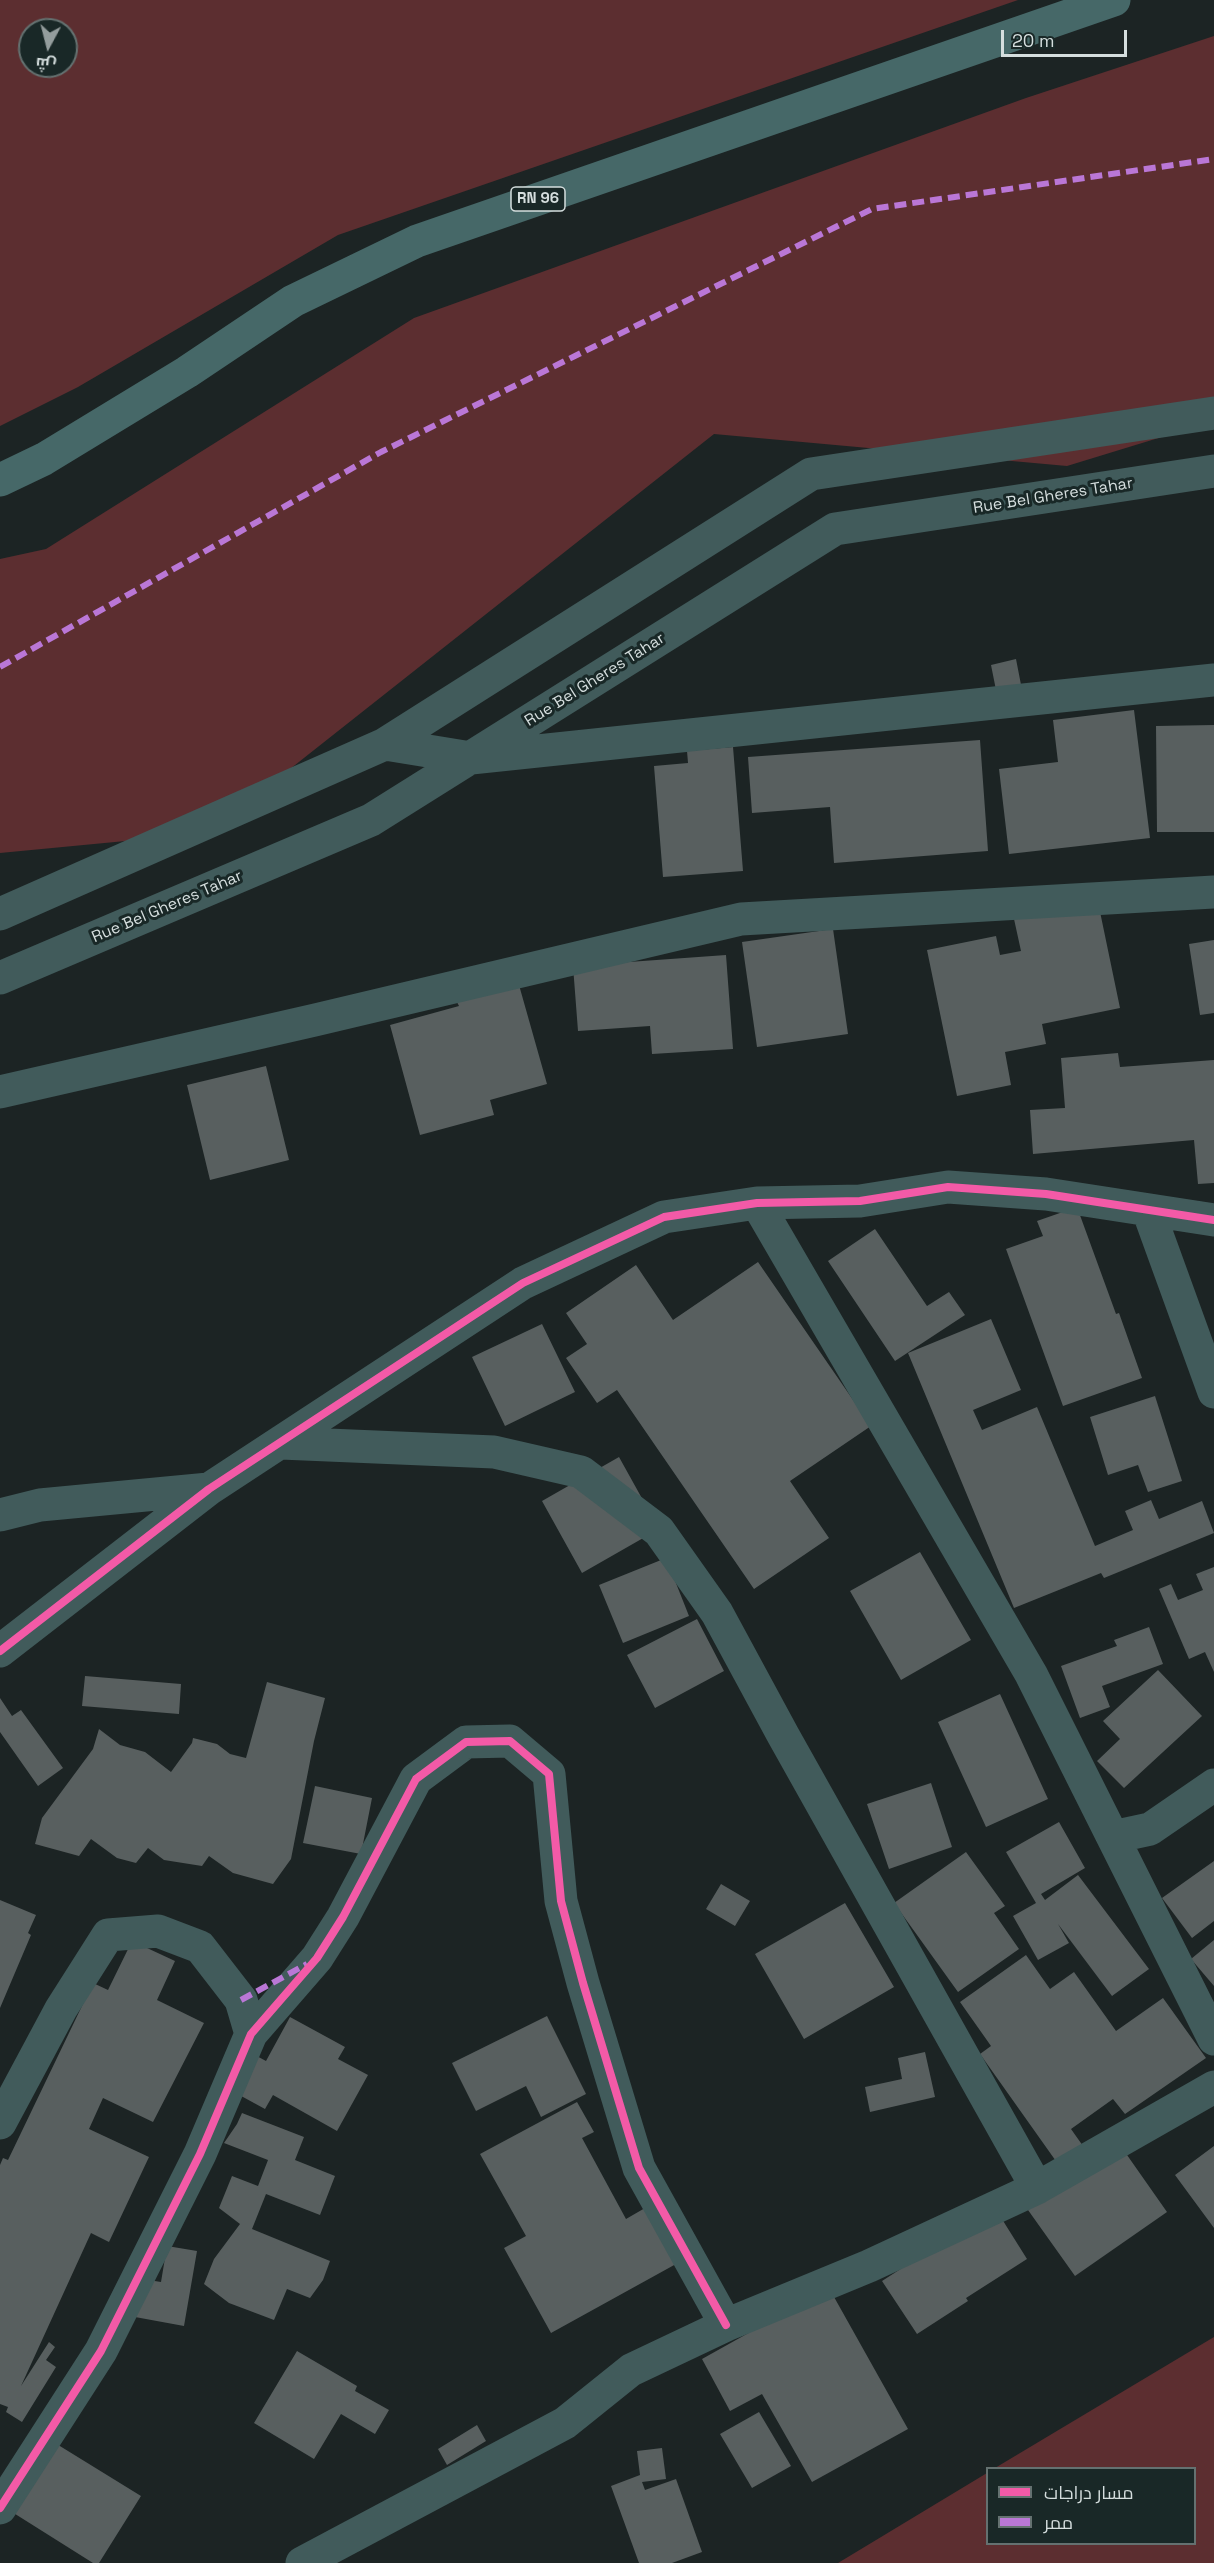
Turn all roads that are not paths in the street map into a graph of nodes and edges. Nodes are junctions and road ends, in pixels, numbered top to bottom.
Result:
1 (1114, 0) edge
2 (1214, 412) edge
3 (1214, 471) edge
4 (0, 480) edge
5 (1214, 680) edge
6 (385, 744) junction
7 (471, 758) junction
8 (1214, 892) edge
9 (0, 914) edge
10 (0, 978) edge
11 (0, 1092) edge
12 (757, 1203) junction
13 (1148, 1210) junction
14 (1214, 1220) edge
15 (1214, 1392) edge
16 (281, 1443) junction
17 (208, 1489) junction
18 (0, 1515) edge
19 (0, 1651) edge
20 (1214, 1785) edge
21 (1113, 1838) junction
22 (317, 1958) junction
23 (241, 2000) junction
24 (251, 2034) junction
25 (1214, 2039) edge
26 (1214, 2087) edge
27 (0, 2123) edge
28 (1037, 2188) junction
29 (726, 2325) junction
30 (0, 2508) edge
31 (302, 2563) edge

1 - 4 main road, RN 96
2 - 6 street
3 - 7 street, Rue Bel Gheres Tahar
5 - 7 street
6 - 7 street
6 - 9 street
7 - 10 street, Rue Bel Gheres Tahar
8 - 11 street
12 - 13 street
12 - 16 street
12 - 21 street
13 - 14 street
13 - 15 street
16 - 17 street
16 - 28 street
17 - 18 street
17 - 19 street
20 - 21 street
21 - 25 street
22 - 23 street
22 - 24 street
22 - 29 street
23 - 24 street
23 - 27 street
24 - 30 street
26 - 28 street
28 - 29 street
29 - 31 street

